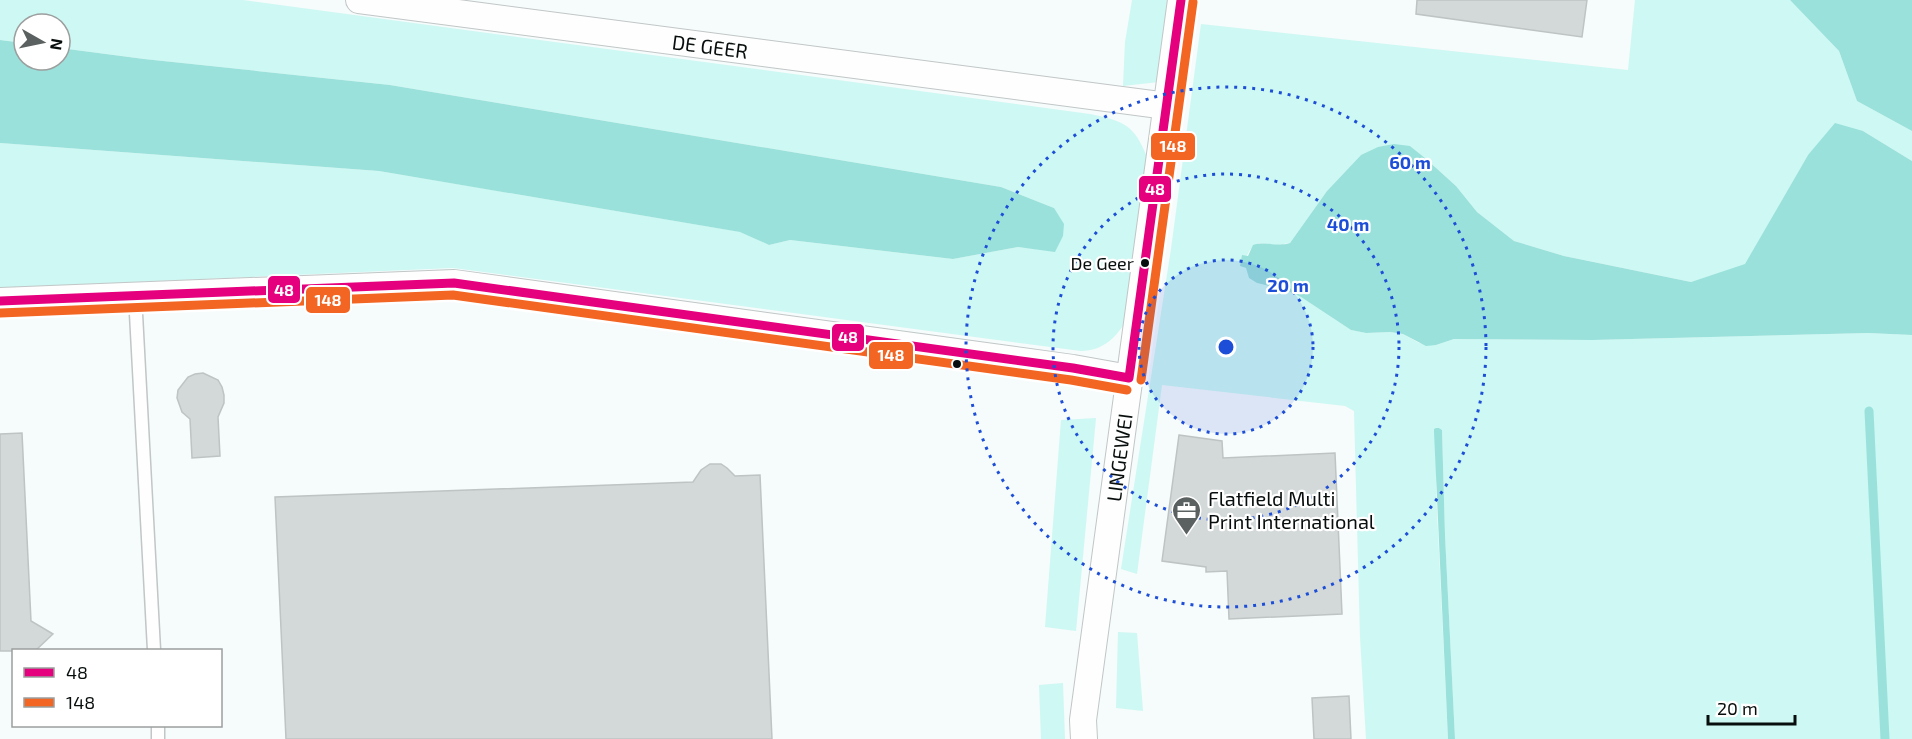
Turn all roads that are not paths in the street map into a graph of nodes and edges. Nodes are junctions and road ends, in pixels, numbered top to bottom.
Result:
1 (359, 0) edge
2 (1181, 0) edge
3 (1167, 106) junction
4 (135, 295) junction
5 (0, 302) edge
6 (1129, 378) junction
7 (154, 649) edge
8 (1084, 739) edge

1 - 3 street, DE GEER
2 - 3 street, LINGEWEI
3 - 6 street, LINGEWEI
4 - 5 street
4 - 6 street
4 - 7 lane
6 - 8 street, LINGEWEI

